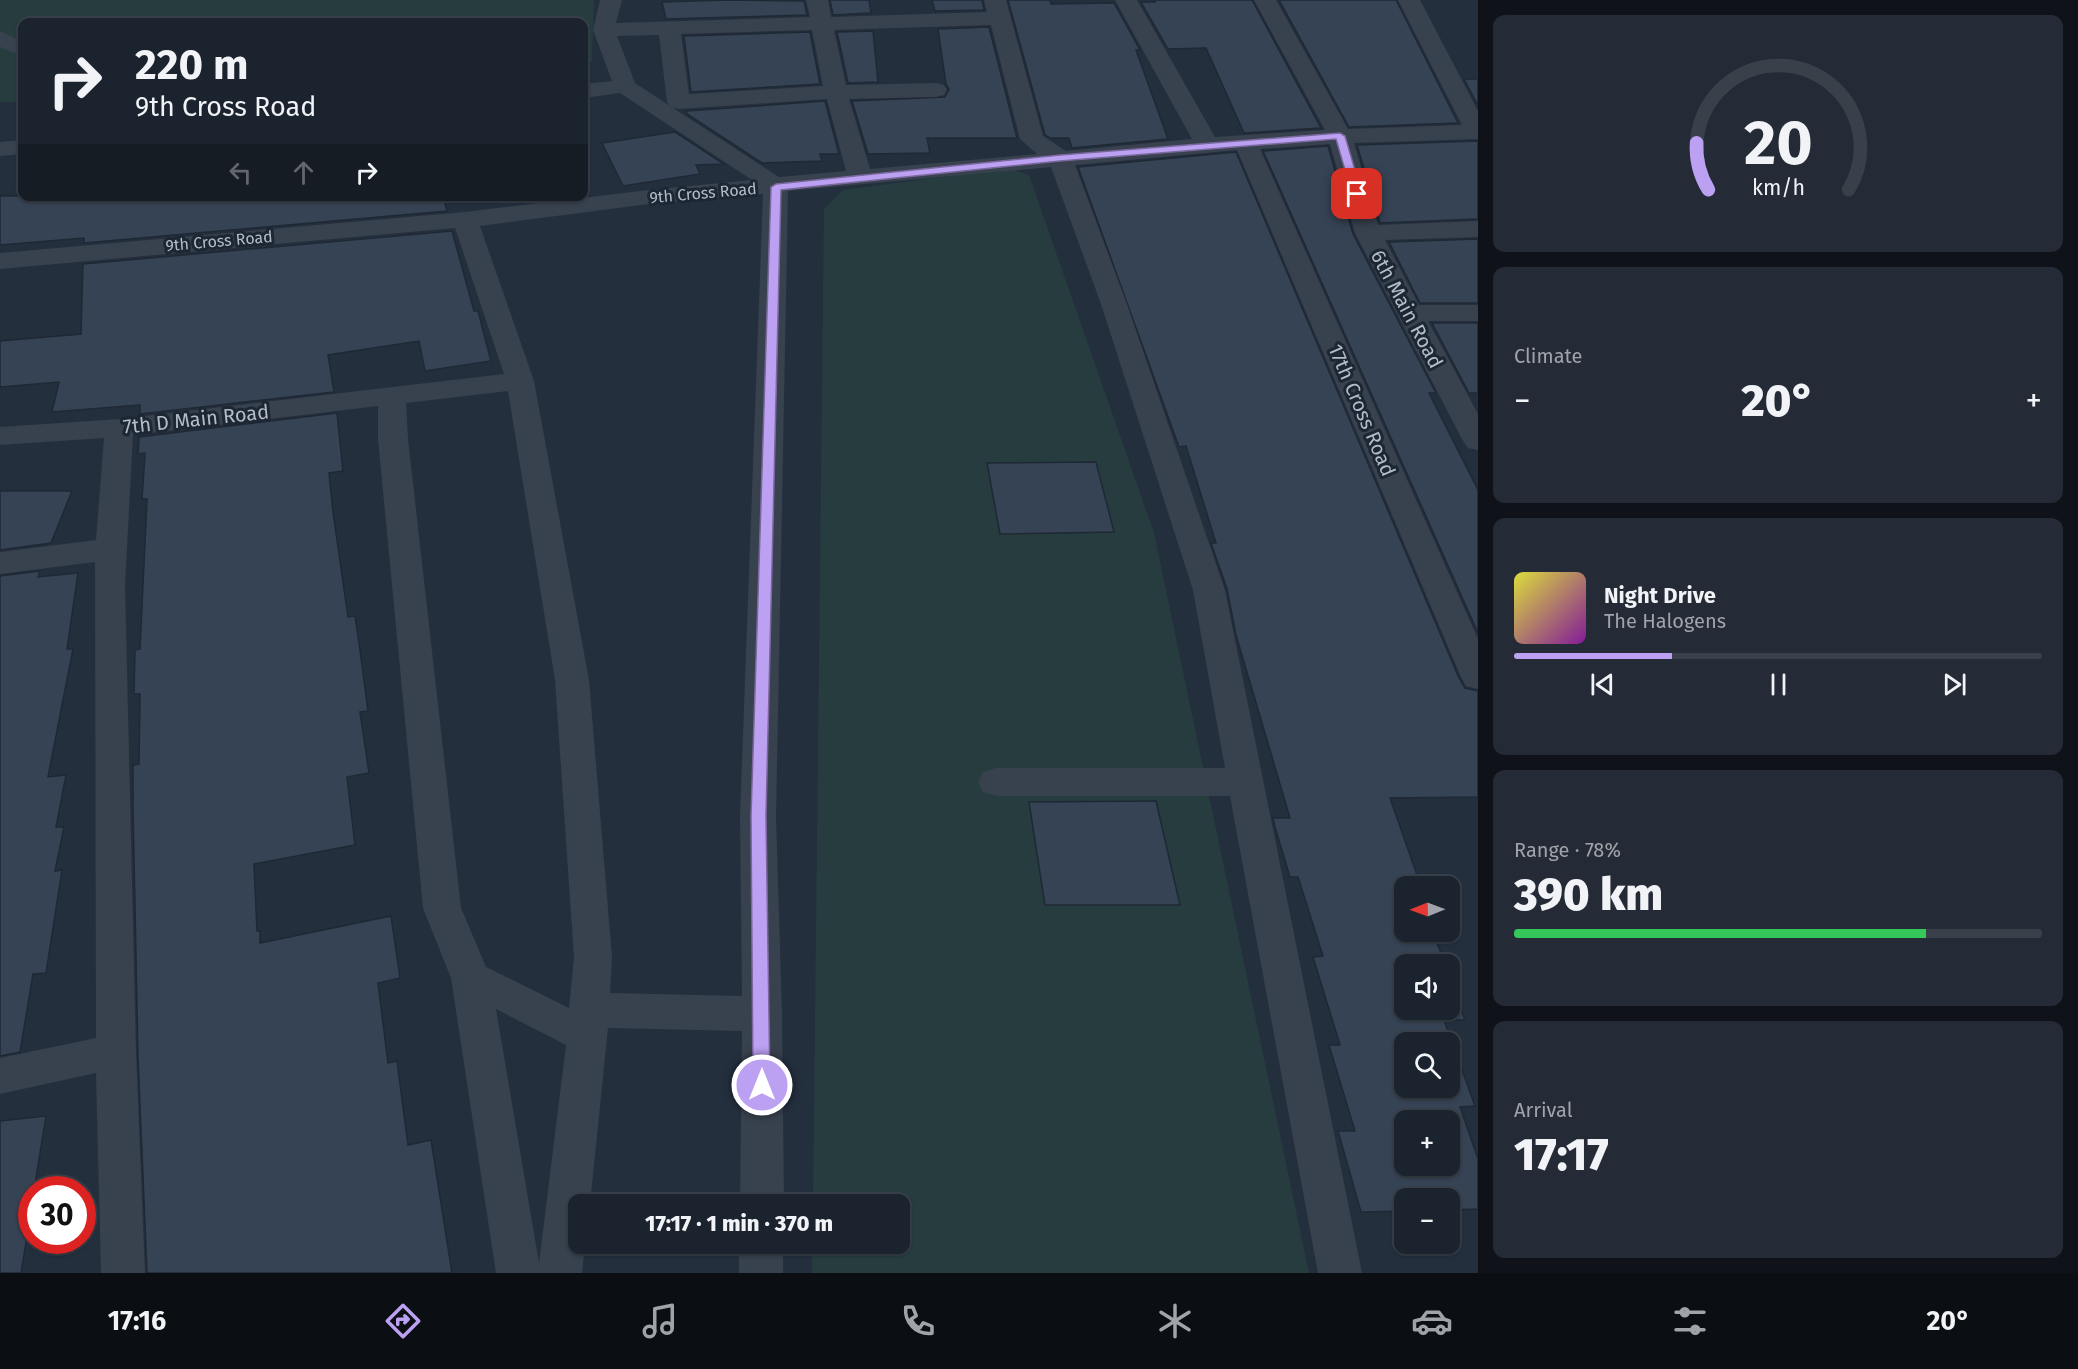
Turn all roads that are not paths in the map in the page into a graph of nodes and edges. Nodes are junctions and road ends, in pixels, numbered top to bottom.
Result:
1 (611, 0) edge
2 (817, 0) edge
3 (1126, 0) edge
4 (1265, 0) edge
5 (1409, 0) edge
6 (998, 9) edge
7 (823, 25) junction
8 (669, 28) junction
9 (604, 30) junction
10 (0, 38) edge
11 (18, 47) edge
12 (625, 86) junction
13 (936, 90) dead end
14 (588, 91) edge
15 (836, 92) junction
16 (1478, 132) edge
17 (1340, 136) junction
18 (1245, 142) junction
19 (1207, 145) junction
20 (18, 147) edge
21 (0, 149) edge
22 (1060, 158) junction
23 (860, 177) junction
24 (776, 187) junction
25 (587, 201) edge
26 (588, 201) edge
27 (505, 205) edge
28 (465, 220) junction
29 (1478, 229) edge
30 (1368, 233) junction
31 (0, 261) edge
32 (1409, 313) junction
33 (1478, 313) edge
34 (520, 381) junction
35 (392, 397) junction
36 (1467, 402) edge
37 (119, 428) junction
38 (0, 436) edge
39 (1478, 441) edge
40 (111, 549) junction
41 (0, 563) edge
42 (1478, 677) edge
43 (996, 782) dead end
44 (1245, 782) junction
45 (471, 978) junction
46 (762, 1014) junction
47 (588, 1023) junction
48 (116, 1051) junction
49 (0, 1076) edge
50 (762, 1194) edge
51 (761, 1254) edge
52 (123, 1273) edge
53 (518, 1273) edge
54 (560, 1273) edge
55 (761, 1273) edge
56 (1340, 1273) edge

1 - 9 street
2 - 7 street
3 - 19 street
4 - 17 street, 6th Main Road
5 - 16 street
6 - 7 street
6 - 22 street
7 - 8 street
7 - 15 street
8 - 9 street
8 - 15 street
9 - 12 street
10 - 11 street
12 - 14 street
12 - 24 street
13 - 15 street
15 - 23 street
16 - 17 street, 9th Cross Road
17 - 18 street, 9th Cross Road
17 - 30 street, 6th Main Road
18 - 19 street, 9th Cross Road
18 - 42 street, 17th Cross Road
19 - 22 street, 9th Cross Road
20 - 21 street
22 - 23 street, 9th Cross Road
22 - 44 street
23 - 24 street, 9th Cross Road
24 - 26 street, 9th Cross Road
24 - 46 street
25 - 27 street, 9th Cross Road
27 - 28 street, 9th Cross Road
28 - 31 street, 9th Cross Road
28 - 34 street
29 - 30 street
30 - 32 street, 6th Main Road
32 - 33 street
32 - 36 street, 6th Main Road
34 - 35 street, 7th D Main Road
34 - 47 street
35 - 37 street, 7th D Main Road
35 - 45 street
36 - 39 street, 6th Main Road
37 - 38 street, 7th D Main Road
37 - 40 street
40 - 41 street
40 - 48 street
43 - 44 street
44 - 56 street
45 - 47 street
45 - 53 street
46 - 47 street
46 - 50 street
47 - 54 street
48 - 49 street
48 - 52 street
51 - 55 street

